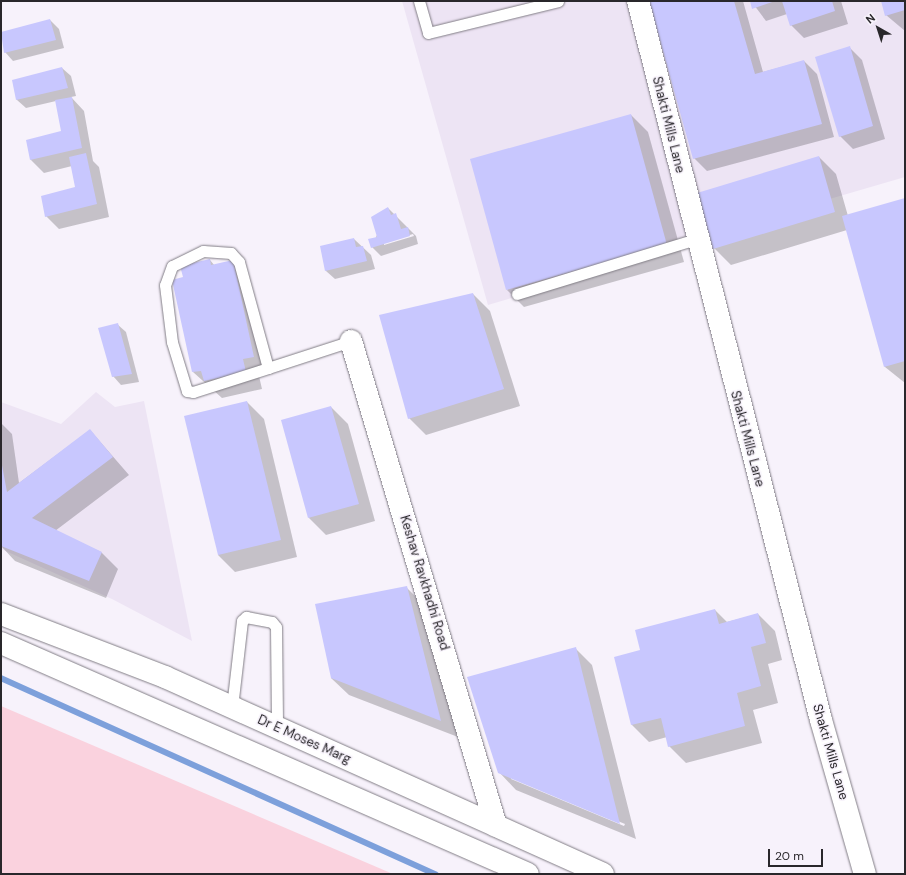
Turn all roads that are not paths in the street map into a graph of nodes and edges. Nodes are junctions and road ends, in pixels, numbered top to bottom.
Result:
1 (420, 1) edge
2 (558, 1) edge
3 (638, 1) edge
4 (696, 239) junction
5 (518, 294) dead end
6 (351, 340) joint
7 (268, 368) junction
8 (1, 614) edge
9 (1, 643) edge
10 (173, 681) junction
11 (232, 707) junction
12 (159, 710) junction
13 (276, 727) junction
14 (496, 826) junction
15 (528, 874) edge
16 (603, 874) edge
17 (865, 874) edge

1 - 2 lane
3 - 4 street, Shakti Mills Lane
4 - 5 lane
4 - 17 street, Shakti Mills Lane
6 - 7 lane
6 - 14 street, Keshav Ravkhadhi Road
7 - 7 lane
8 - 10 street, Dr E Moses Marg
9 - 12 street
10 - 11 street, Dr E Moses Marg
10 - 12 street
11 - 13 street, Dr E Moses Marg
11 - 13 lane
12 - 15 street
13 - 14 street, Dr E Moses Marg
14 - 16 street, Dr E Moses Marg

